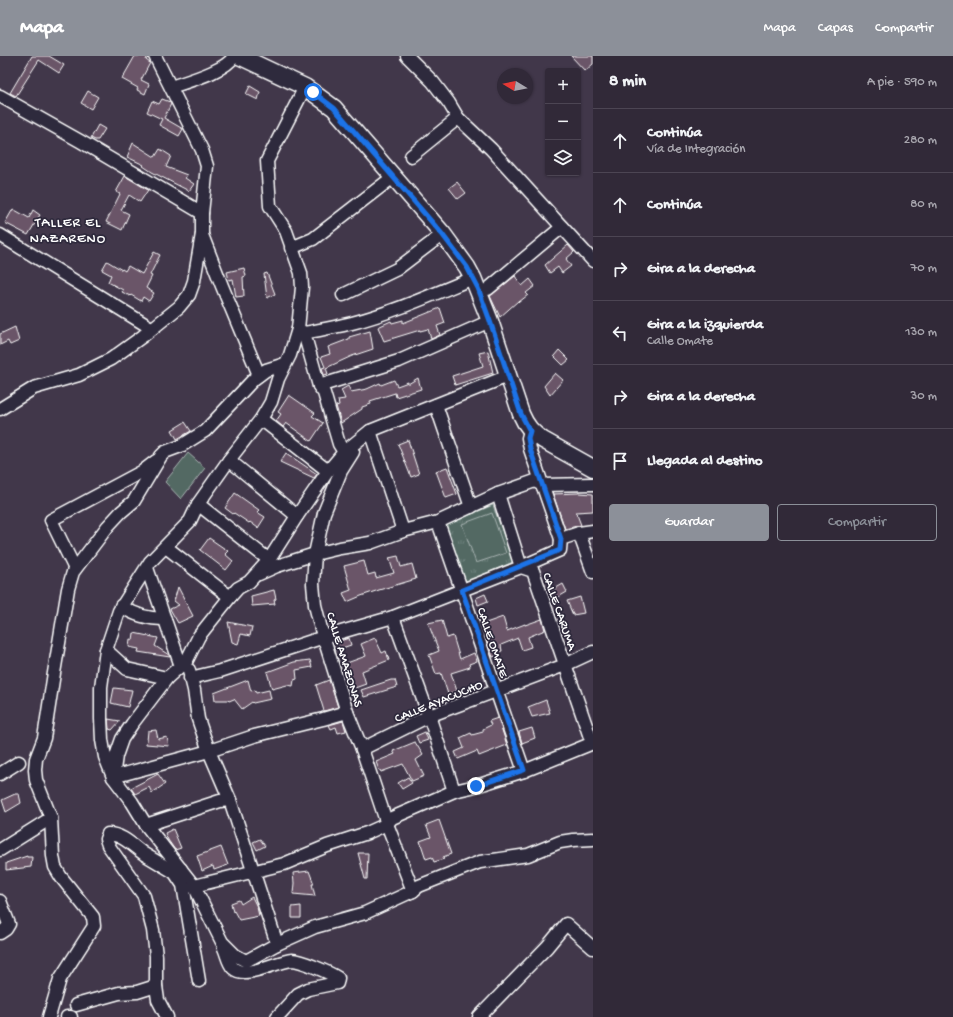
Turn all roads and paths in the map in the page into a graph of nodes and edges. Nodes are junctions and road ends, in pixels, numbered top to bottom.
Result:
1 (155, 56) edge
2 (234, 56) edge
3 (239, 56) edge
4 (407, 56) edge
5 (171, 87) junction
6 (305, 87) junction
7 (0, 96) edge
8 (458, 118) junction
9 (411, 156) dead end
10 (393, 177) junction
11 (202, 213) junction
12 (562, 227) junction
13 (202, 234) junction
14 (442, 234) junction
15 (0, 235) edge
16 (291, 248) junction
17 (593, 261) edge
18 (474, 278) junction
19 (488, 289) dead end
20 (343, 294) dead end
21 (490, 321) junction
22 (151, 328) junction
23 (301, 331) junction
24 (285, 364) junction
25 (260, 375) junction
26 (508, 376) junction
27 (319, 386) junction
28 (436, 405) junction
29 (0, 409) edge
30 (261, 419) junction
31 (530, 431) junction
32 (367, 433) junction
33 (344, 452) junction
34 (161, 456) junction
35 (229, 460) junction
36 (593, 468) edge
37 (328, 471) junction
38 (593, 484) edge
39 (542, 485) junction
40 (498, 494) junction
41 (198, 504) junction
42 (471, 506) junction
43 (296, 516) junction
44 (438, 522) junction
45 (403, 531) junction
46 (593, 531) edge
47 (579, 533) junction
48 (561, 539) junction
49 (166, 547) junction
50 (315, 554) junction
51 (269, 560) junction
52 (521, 567) junction
53 (147, 568) junction
54 (75, 569) junction
55 (593, 572) edge
56 (255, 576) junction
57 (462, 590) junction
58 (230, 597) junction
59 (121, 606) junction
60 (393, 617) junction
61 (165, 619) junction
62 (324, 637) junction
63 (106, 650) junction
64 (593, 652) edge
65 (184, 663) junction
66 (565, 665) junction
67 (167, 678) junction
68 (190, 678) junction
69 (496, 691) junction
70 (347, 712) junction
71 (429, 716) junction
72 (592, 743) edge
73 (362, 749) junction
74 (209, 751) junction
75 (19, 762) dead end
76 (524, 770) junction
77 (0, 774) edge
78 (113, 777) junction
79 (454, 791) junction
80 (230, 800) junction
81 (51, 818) junction
82 (387, 824) junction
83 (146, 825) junction
84 (593, 839) edge
85 (0, 850) edge
86 (178, 871) junction
87 (252, 872) junction
88 (194, 886) junction
89 (413, 891) junction
90 (0, 901) edge
91 (0, 933) edge
92 (222, 942) junction
93 (277, 944) junction
94 (592, 944) edge
95 (199, 981) dead end
96 (156, 986) junction
97 (76, 1005) dead end
98 (49, 1017) edge
99 (66, 1017) edge
100 (71, 1017) edge
101 (167, 1017) edge
102 (277, 1017) edge
103 (479, 1017) edge

1 - 5 street
2 - 5 street
3 - 6 main road
4 - 8 street
5 - 11 street
6 - 10 main road
6 - 16 street
7 - 11 street
8 - 9 street
8 - 12 street
10 - 14 main road
10 - 16 street
11 - 13 street
12 - 17 street
12 - 19 street
13 - 22 street
13 - 25 street
14 - 18 main road
14 - 20 street
15 - 22 street
16 - 23 street
18 - 21 main road
18 - 23 street
21 - 26 main road
21 - 27 street
22 - 29 street
23 - 24 street
23 - 27 street
24 - 25 street
24 - 30 street
25 - 34 street
26 - 28 street
26 - 31 main road
27 - 33 street
28 - 32 street
28 - 42 street
30 - 35 street
30 - 37 street
31 - 36 main road
31 - 39 street
32 - 33 street
32 - 45 street
32 - 50 street, CALLE AMAZONAS
33 - 37 street
34 - 54 street
34 - 54 street
35 - 41 street
35 - 43 street
37 - 43 street
38 - 39 street
39 - 40 street
39 - 48 street
40 - 42 street
40 - 52 street
41 - 49 street
41 - 51 street
42 - 44 street
43 - 51 street
44 - 45 street
44 - 57 street, CALLE OMATE
45 - 50 street
46 - 47 street
47 - 48 street
47 - 55 street
48 - 52 street
49 - 53 street
49 - 58 street
50 - 56 street
50 - 62 street, CALLE AMAZONAS
51 - 56 street
52 - 57 street
52 - 66 street, CALLE CARUMA
53 - 59 street
53 - 61 street
54 - 81 street
56 - 58 street
57 - 60 street
57 - 69 street, CALLE OMATE
58 - 65 street
59 - 61 street
59 - 63 street
60 - 62 street
60 - 71 street
61 - 65 street
62 - 68 street
62 - 70 street, CALLE AMAZONAS
63 - 67 street
63 - 78 street
64 - 66 street, CALLE AYACUCHO
65 - 67 street
65 - 68 street
66 - 69 street, CALLE AYACUCHO
66 - 72 street, CALLE CARUMA
67 - 78 street
68 - 74 street
69 - 71 street, CALLE AYACUCHO
69 - 76 street, CALLE OMATE
70 - 73 street, CALLE AMAZONAS
70 - 74 street
71 - 73 street, CALLE AYACUCHO
71 - 79 street
72 - 76 street
73 - 82 street, CALLE AMAZONAS
74 - 78 street
74 - 80 street
75 - 77 street
76 - 79 street
78 - 83 street
79 - 82 street
80 - 83 street
80 - 87 street
81 - 85 street
81 - 98 street
82 - 87 street
82 - 89 street, CALLE AMAZONAS
83 - 86 street
84 - 89 street
86 - 88 street
86 - 95 street
86 - 96 street
87 - 88 street
87 - 93 street
88 - 92 street
89 - 93 street
90 - 91 street
92 - 93 street
92 - 102 street
94 - 103 street
96 - 97 street
96 - 101 street
99 - 100 street

